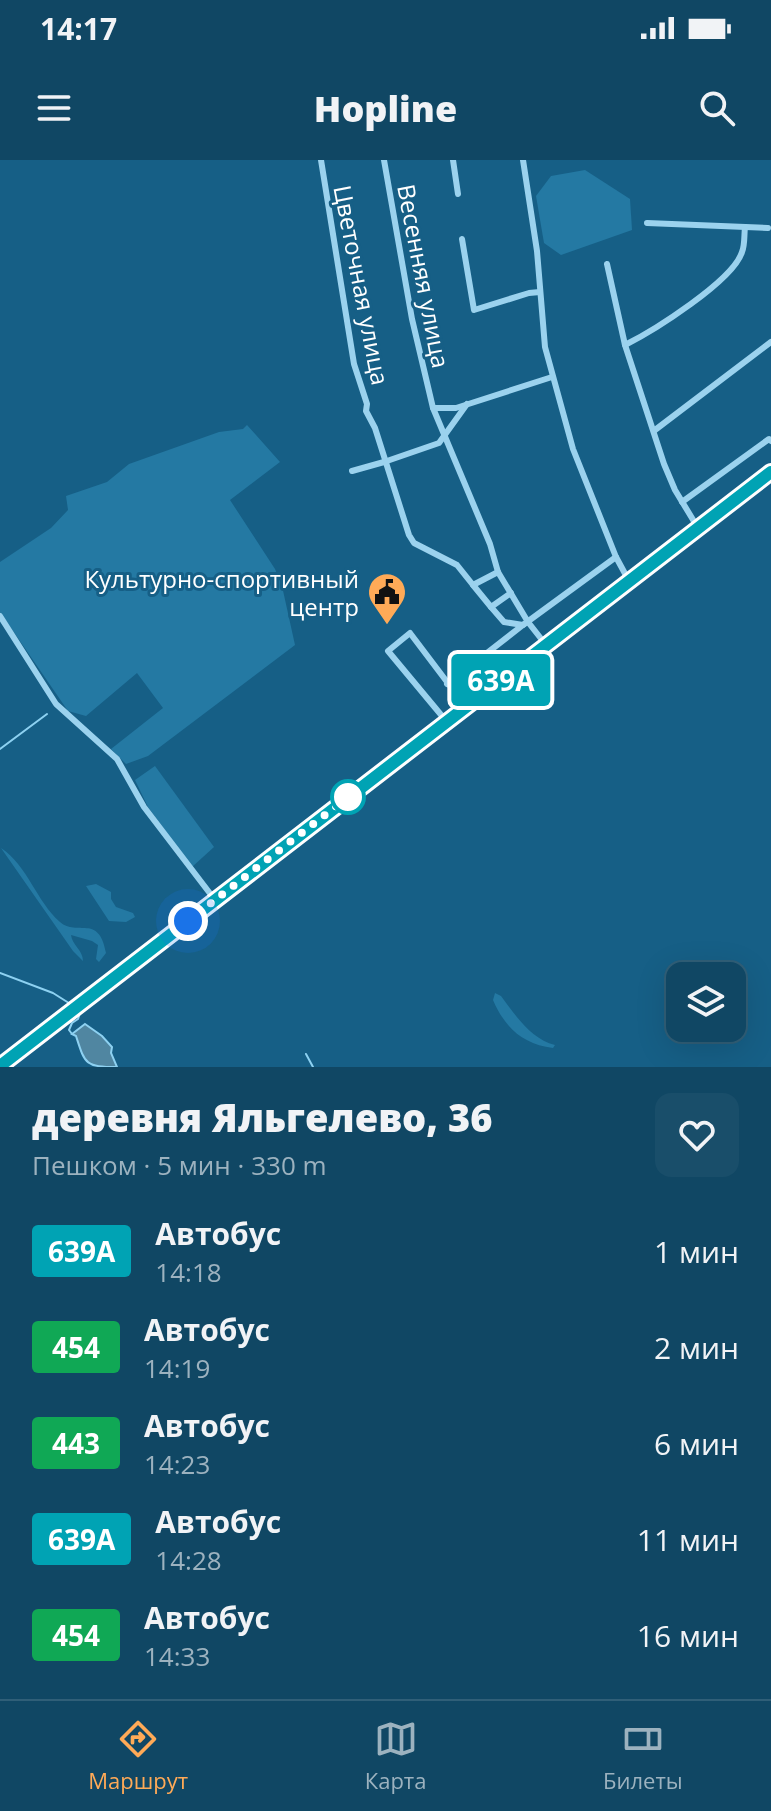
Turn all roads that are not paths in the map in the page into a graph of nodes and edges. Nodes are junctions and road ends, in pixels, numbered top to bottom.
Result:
1 (321, 160) edge
2 (384, 160) edge
3 (453, 160) edge
4 (523, 160) edge
5 (458, 194) dead end
6 (647, 223) dead end
7 (745, 227) junction
8 (768, 228) dead end
9 (462, 239) dead end
10 (607, 264) dead end
11 (540, 292) junction
12 (771, 342) edge
13 (625, 345) junction
14 (552, 377) junction
15 (467, 404) junction
16 (433, 408) junction
17 (655, 430) junction
18 (444, 439) junction
19 (770, 440) edge
20 (384, 462) junction
21 (352, 471) dead end
22 (771, 472) edge
23 (682, 502) junction
24 (698, 528) junction
25 (616, 557) junction
26 (498, 572) junction
27 (629, 581) junction
28 (473, 585) junction
29 (511, 593) junction
30 (491, 607) junction
31 (0, 616) edge
32 (526, 624) junction
33 (546, 645) junction
34 (447, 684) junction
35 (466, 707) junction
36 (447, 722) junction
37 (215, 900) junction
38 (0, 1066) edge

1 - 20 street, Цветочная улица
2 - 16 street, Весенняя улица
3 - 5 street
4 - 11 street
6 - 7 street
7 - 8 street
7 - 13 street
9 - 11 street
10 - 13 street
11 - 14 street
12 - 17 street
13 - 17 street
14 - 15 street
14 - 25 street
15 - 16 street
15 - 18 street
16 - 18 street, Весенняя улица
17 - 23 street
18 - 20 street
18 - 26 street, Весенняя улица
19 - 23 street
20 - 21 street
20 - 28 street, Цветочная улица
22 - 24 main road
23 - 24 street
24 - 27 main road
25 - 27 street
25 - 32 street
26 - 28 street
26 - 29 street, Весенняя улица
27 - 33 main road
28 - 30 street
29 - 30 street
29 - 32 street, Весенняя улица
30 - 32 street
31 - 37 street
32 - 33 street
32 - 34 street
33 - 35 main road
34 - 35 street
34 - 36 street
35 - 36 main road
36 - 37 main road
37 - 38 main road

